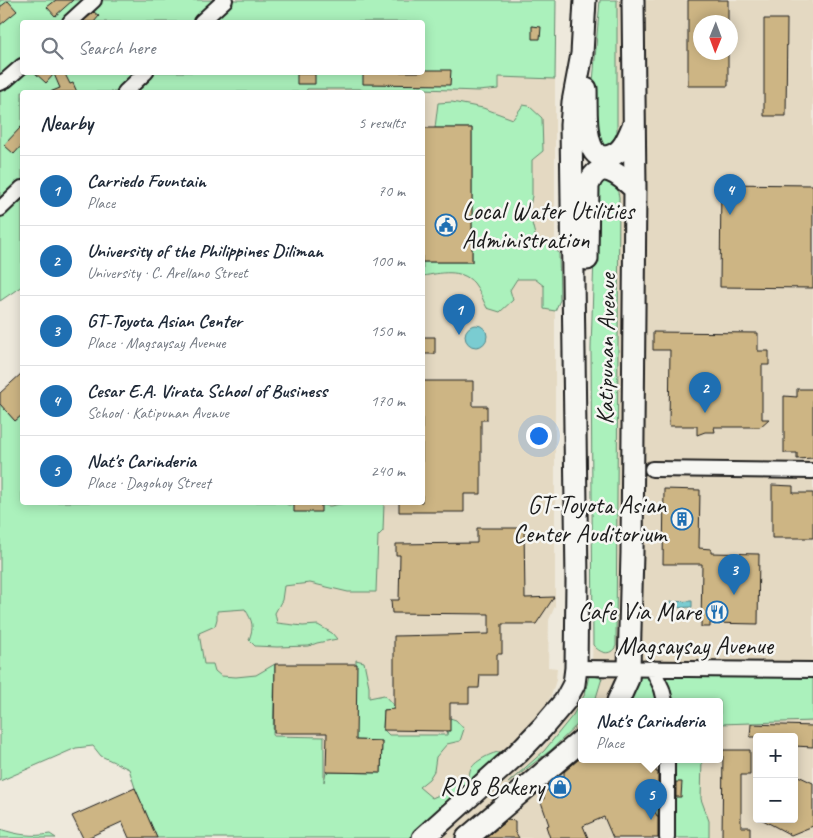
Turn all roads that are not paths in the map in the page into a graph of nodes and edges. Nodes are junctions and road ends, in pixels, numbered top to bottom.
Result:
1 (94, 0) edge
2 (225, 0) edge
3 (585, 0) edge
4 (633, 0) edge
5 (72, 20) edge
6 (202, 20) edge
7 (582, 54) junction
8 (20, 68) edge
9 (143, 75) edge
10 (0, 82) edge
11 (127, 90) edge
12 (634, 122) junction
13 (20, 189) edge
14 (635, 189) junction
15 (2, 202) edge
16 (574, 310) junction
17 (652, 469) dead end
18 (813, 471) edge
19 (576, 668) junction
20 (629, 668) junction
21 (652, 668) junction
22 (813, 670) edge
23 (619, 698) edge
24 (664, 698) edge
25 (578, 743) edge
26 (667, 763) edge
27 (422, 838) edge
28 (467, 838) edge
29 (667, 838) edge

1 - 5 street
2 - 6 street
3 - 7 main road, Katipunan Avenue
4 - 12 main road, Katipunan Avenue
7 - 12 main road
7 - 16 main road, Katipunan Avenue
8 - 10 street
9 - 11 street
12 - 14 main road, Katipunan Avenue
13 - 15 street
14 - 16 main road
14 - 20 main road, Katipunan Avenue
16 - 19 main road, Katipunan Avenue
17 - 18 street
19 - 20 street, Magsaysay Avenue
19 - 27 main road, Katipunan Avenue
20 - 21 street, Magsaysay Avenue
20 - 23 main road, Katipunan Avenue
21 - 22 street, Magsaysay Avenue
21 - 24 street
25 - 28 main road
26 - 29 street

